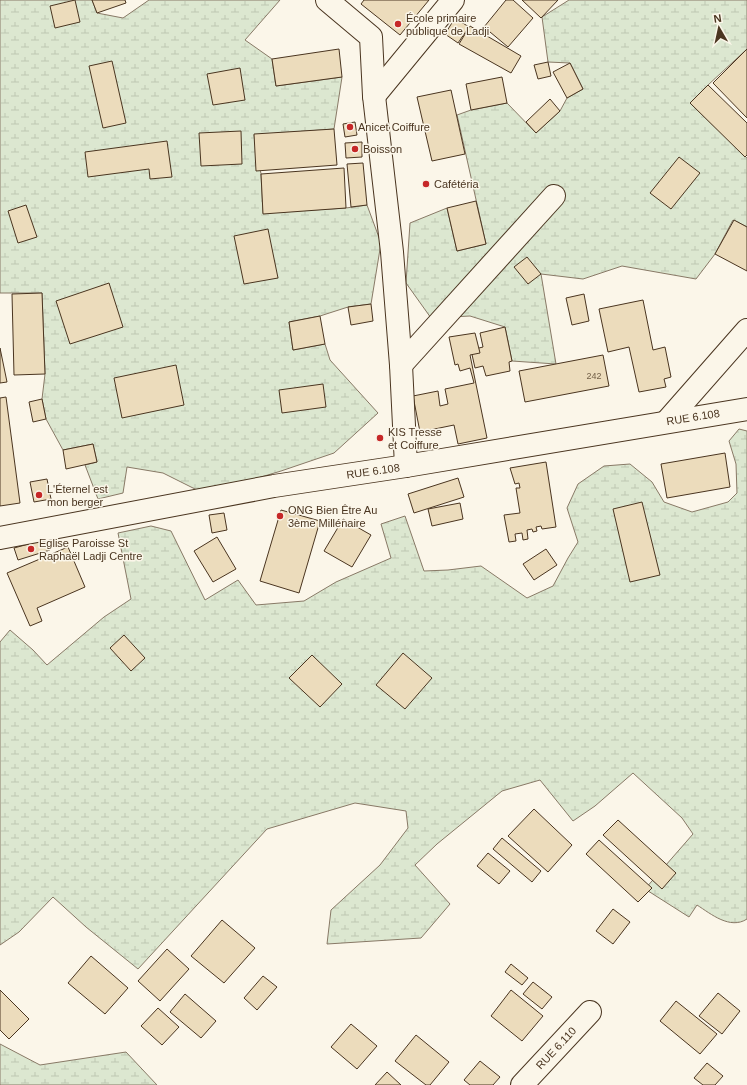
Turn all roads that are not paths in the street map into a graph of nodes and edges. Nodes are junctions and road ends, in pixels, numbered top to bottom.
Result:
1 (327, 0) edge
2 (453, 0) edge
3 (374, 96) junction
4 (554, 196) dead end
5 (747, 330) edge
6 (401, 365) junction
7 (747, 409) edge
8 (667, 421) junction
9 (406, 466) junction
10 (0, 538) edge
11 (590, 1012) dead end
12 (522, 1085) edge

1 - 3 street
2 - 3 street
3 - 6 street
4 - 6 street
5 - 8 street
6 - 9 street
7 - 8 street, RUE 6.108
8 - 9 street, RUE 6.108
9 - 10 street, RUE 6.108
11 - 12 street, RUE 6.110

